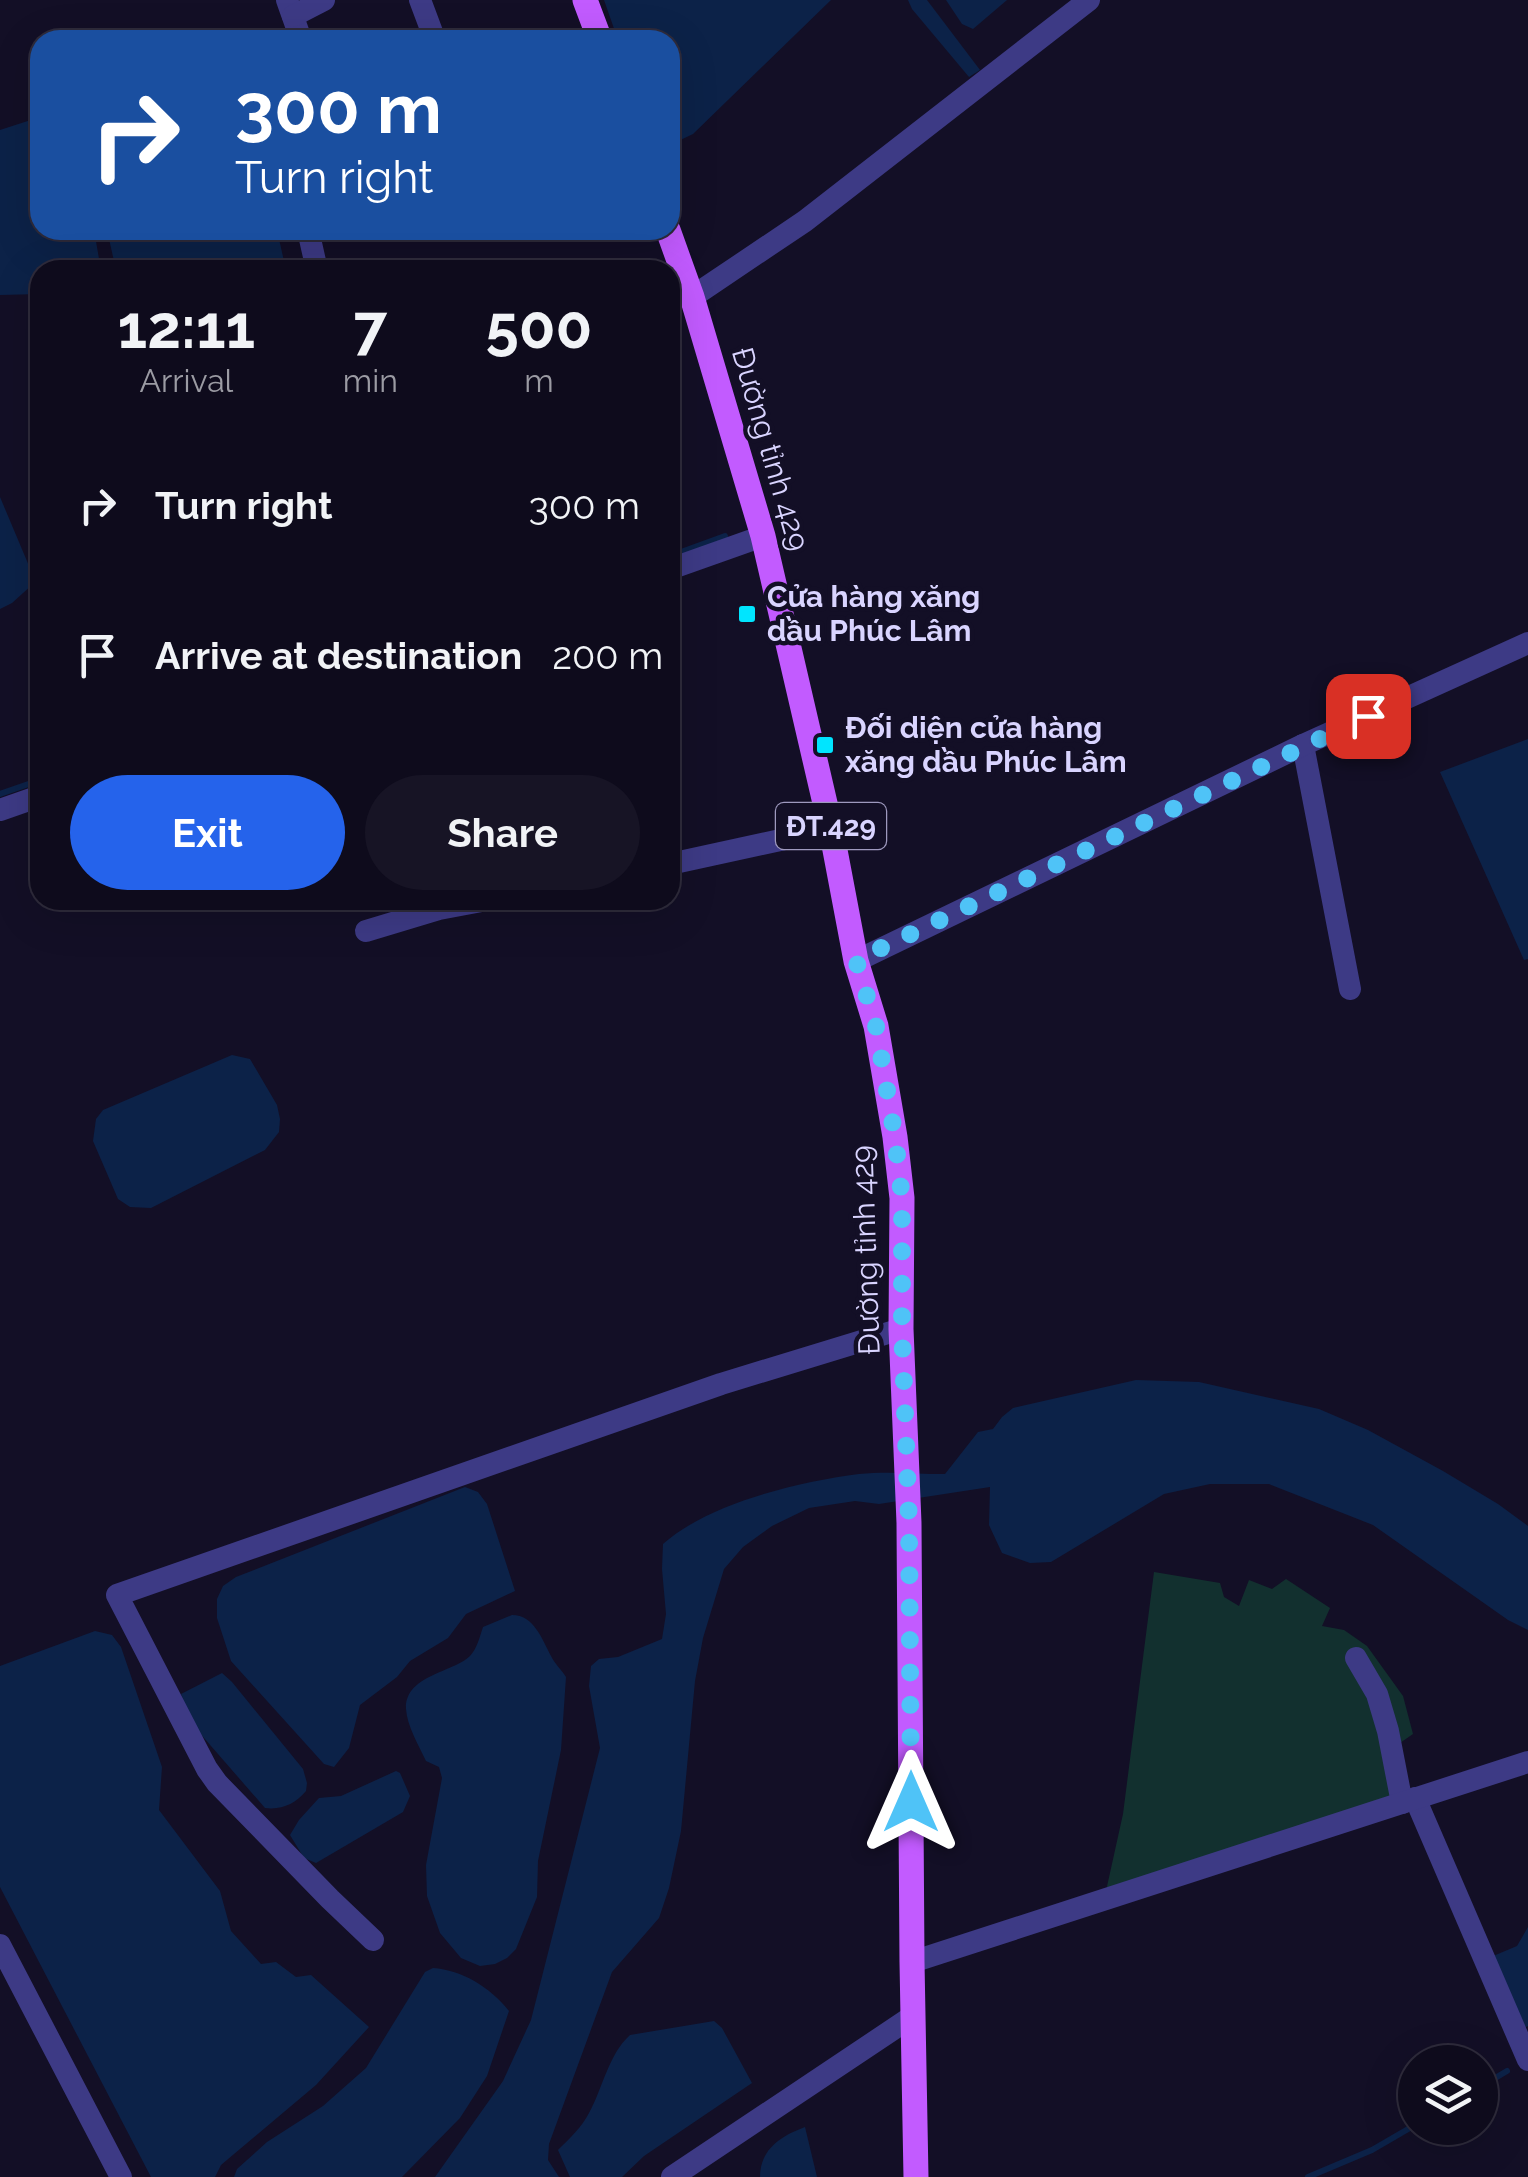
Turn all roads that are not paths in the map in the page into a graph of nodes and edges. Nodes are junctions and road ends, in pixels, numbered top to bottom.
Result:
1 (324, 0) edge
2 (420, 0) edge
3 (586, 0) edge
4 (1088, 0) edge
5 (292, 19) edge
6 (430, 30) edge
7 (596, 30) edge
8 (680, 264) edge
9 (692, 297) junction
10 (763, 536) junction
11 (680, 565) edge
12 (1528, 642) edge
13 (1303, 745) junction
14 (30, 800) edge
15 (0, 810) edge
16 (831, 829) junction
17 (680, 862) edge
18 (437, 910) edge
19 (366, 931) dead end
20 (856, 960) junction
21 (1350, 989) dead end
22 (902, 1329) junction
23 (1356, 1658) dead end
24 (1528, 1762) edge
25 (1408, 1800) junction
26 (372, 1940) dead end
27 (0, 1945) edge
28 (912, 1962) junction
29 (913, 2016) junction
30 (1528, 2060) edge
31 (122, 2177) edge
32 (672, 2177) edge
33 (916, 2177) edge

1 - 5 street
2 - 6 street
3 - 7 main road
4 - 9 street
8 - 9 main road, Đường tỉnh 429 / ĐT.429
9 - 10 main road, Đường tỉnh 429 / ĐT.429
10 - 11 street
10 - 16 main road, Đường tỉnh 429 / ĐT.429
12 - 13 street
13 - 20 street
13 - 21 street
14 - 15 street
16 - 17 street
16 - 20 main road, Đường tỉnh 429 / ĐT.429
18 - 19 street
20 - 22 main road, Đường tỉnh 429 / ĐT.429
22 - 26 street
22 - 28 main road, Đường tỉnh 429 / ĐT.429
23 - 25 street
24 - 25 street
25 - 28 street
25 - 30 street
27 - 31 street
28 - 29 main road, Đường tỉnh 429 / ĐT.429
29 - 32 street
29 - 33 main road, Đường tỉnh 429 / ĐT.429

